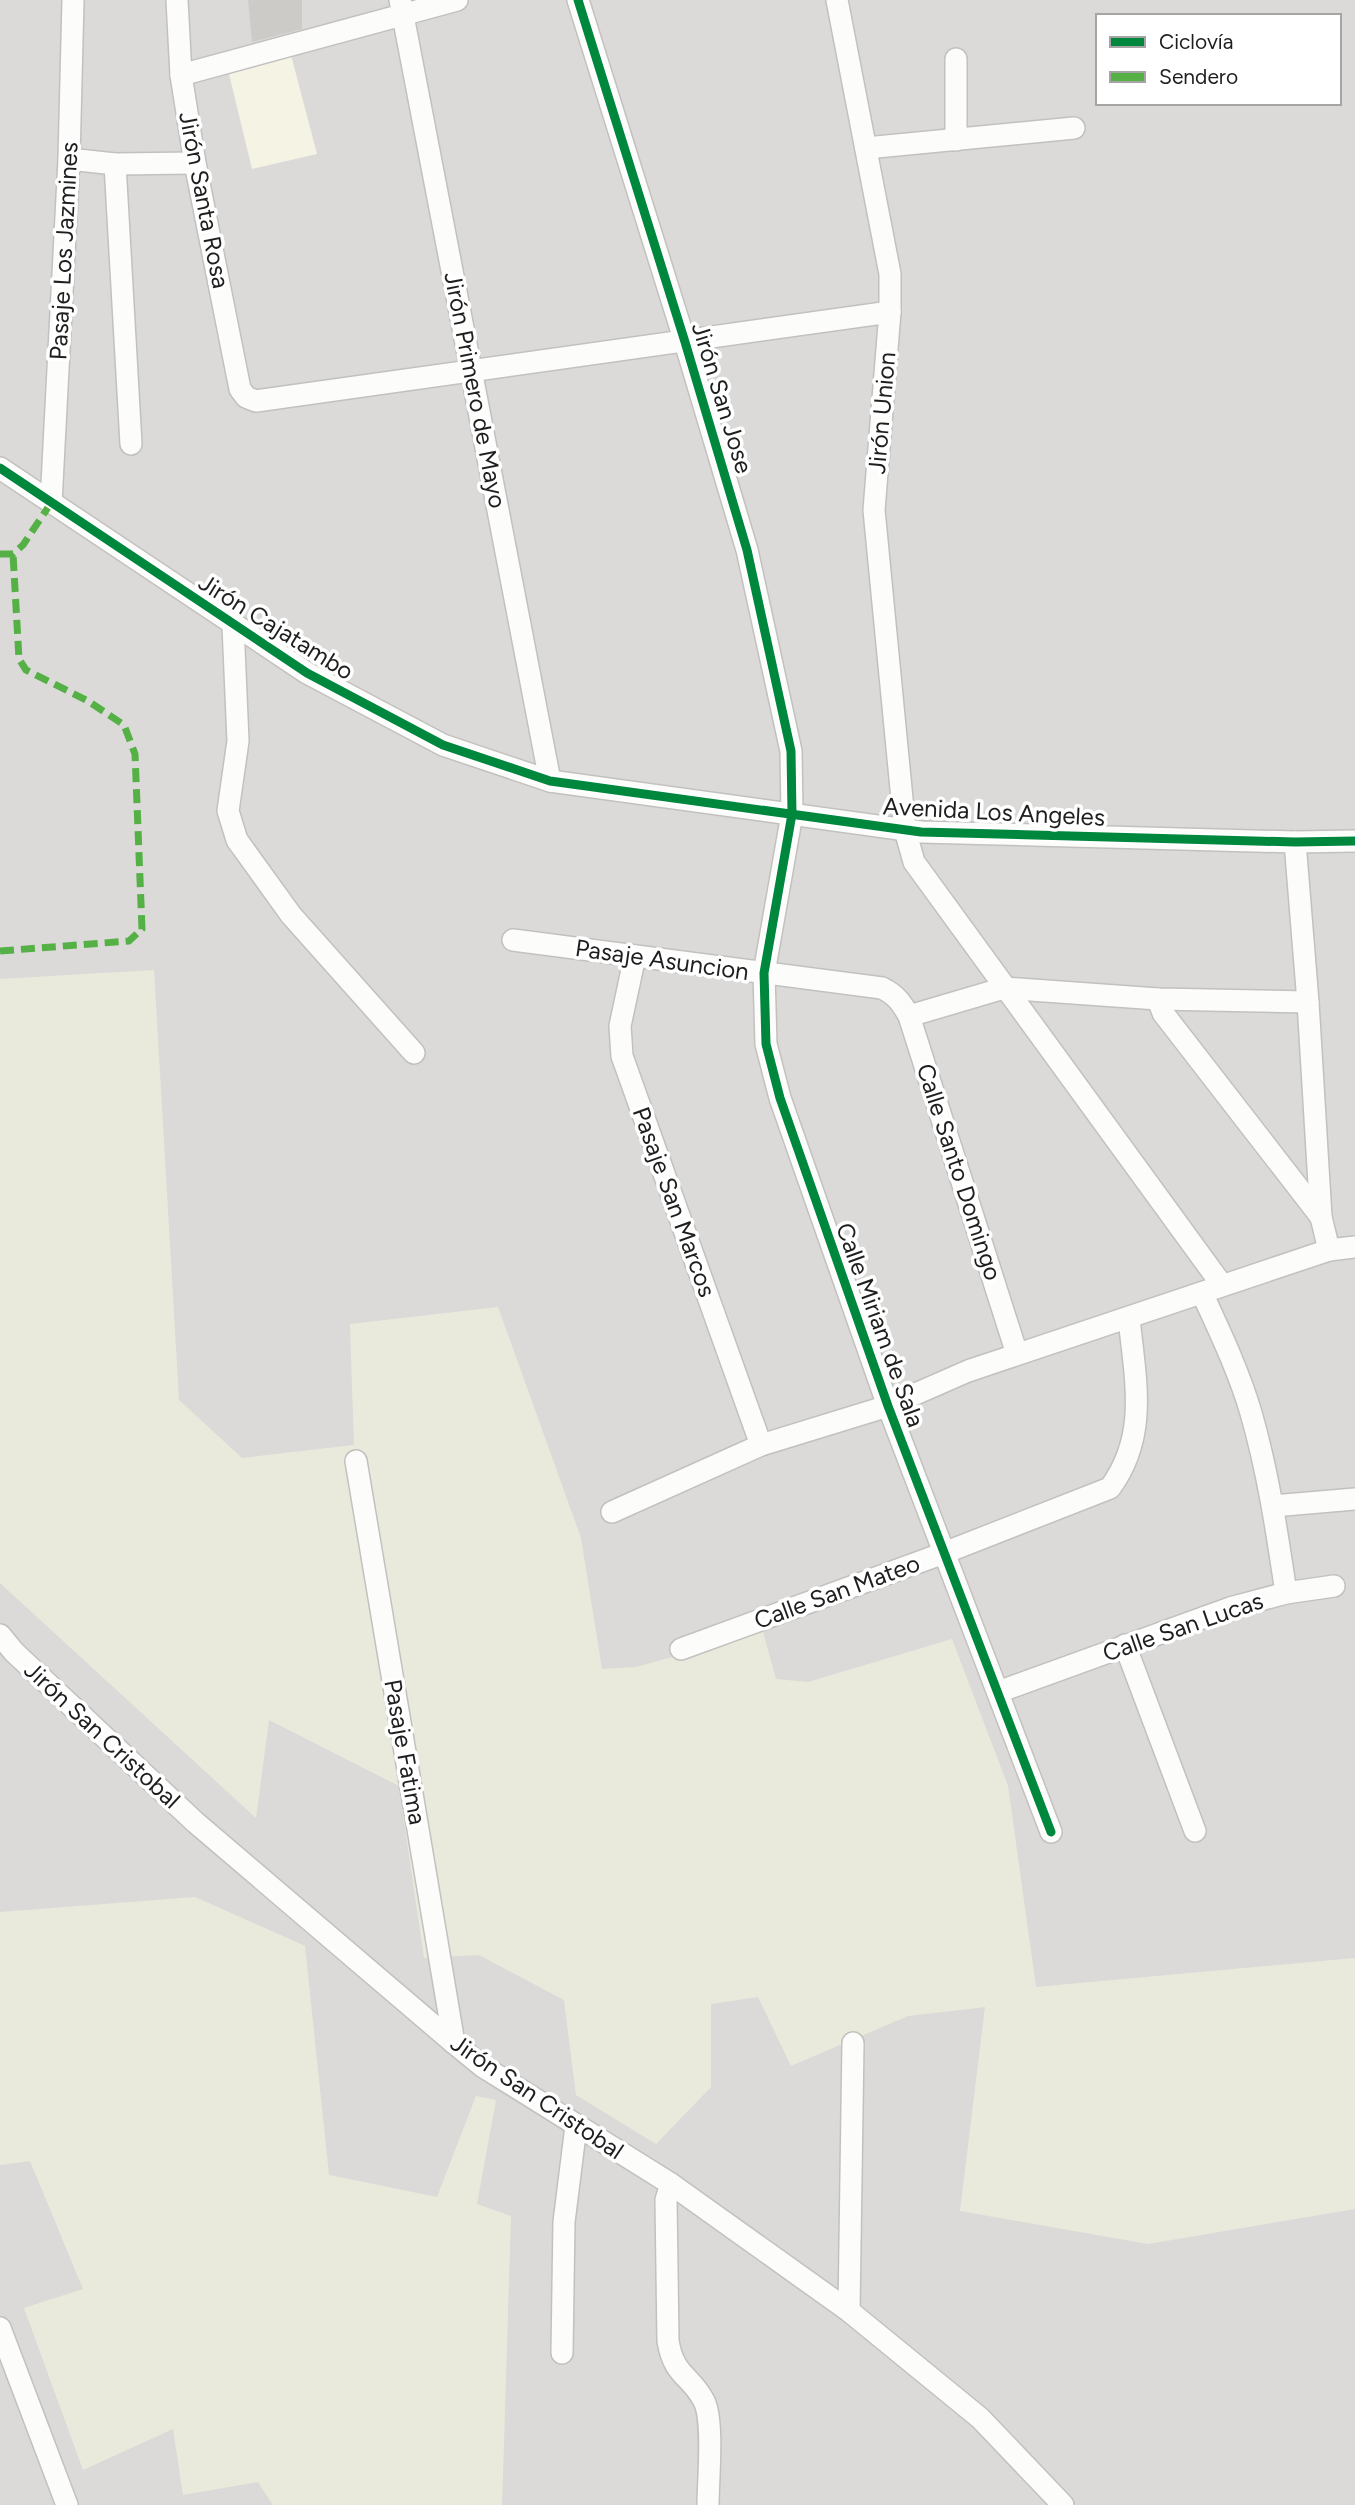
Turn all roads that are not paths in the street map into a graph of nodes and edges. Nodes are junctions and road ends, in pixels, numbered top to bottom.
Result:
1 (73, 0) edge
2 (177, 0) edge
3 (457, 0) edge
4 (578, 0) edge
5 (837, 0) edge
6 (401, 7) edge
7 (956, 59) dead end
8 (181, 75) junction
9 (1074, 128) dead end
10 (956, 140) junction
11 (866, 148) junction
12 (69, 159) junction
13 (195, 163) junction
14 (115, 164) junction
15 (890, 313) junction
16 (685, 342) junction
17 (472, 370) junction
18 (131, 444) dead end
19 (0, 468) edge
20 (51, 503) junction
21 (233, 625) junction
22 (550, 781) junction
23 (792, 814) junction
24 (905, 830) junction
25 (1355, 841) edge
26 (1295, 842) junction
27 (513, 940) dead end
28 (635, 956) junction
29 (764, 973) junction
30 (1004, 988) junction
31 (893, 994) joint
32 (1158, 999) junction
33 (1308, 1002) junction
34 (909, 1016) junction
35 (414, 1053) dead end
36 (1321, 1217) junction
37 (1355, 1247) edge
38 (1329, 1250) junction
39 (1222, 1285) junction
40 (1202, 1293) junction
41 (1129, 1318) junction
42 (1017, 1354) junction
43 (888, 1406) junction
44 (761, 1445) junction
45 (356, 1461) dead end
46 (1355, 1499) edge
47 (1273, 1506) junction
48 (611, 1512) dead end
49 (944, 1553) junction
50 (1334, 1587) dead end
51 (1286, 1593) junction
52 (0, 1635) edge
53 (1125, 1645) junction
54 (681, 1650) dead end
55 (7, 1658) edge
56 (998, 1692) junction
57 (1195, 1831) dead end
58 (1051, 1832) dead end
59 (454, 2043) junction
60 (853, 2043) dead end
61 (576, 2126) junction
62 (671, 2184) junction
63 (849, 2311) junction
64 (0, 2329) edge
65 (562, 2353) dead end
66 (67, 2505) edge
67 (708, 2505) edge
68 (1063, 2505) edge

1 - 12 street, Pasaje Los Jazmines
2 - 8 street, Jirón Santa Rosa
3 - 6 street
4 - 16 street, Jirón San Jose
5 - 11 street, Jirón Union
6 - 8 street
6 - 17 street, Jirón Primero de Mayo
7 - 10 street
8 - 13 street, Jirón Santa Rosa
9 - 10 street
10 - 11 street
11 - 15 street, Jirón Union
12 - 14 street
12 - 20 street, Pasaje Los Jazmines
13 - 14 street
13 - 17 street, Jirón Santa Rosa
14 - 18 street
15 - 16 street
15 - 24 street, Jirón Union
16 - 17 street
16 - 23 street, Jirón San Jose
17 - 22 street, Jirón Primero de Mayo
19 - 20 street, Jirón Cajatambo
20 - 21 street, Jirón Cajatambo
21 - 22 street, Jirón Cajatambo
21 - 35 street
22 - 23 street, Avenida Los Angeles
23 - 24 street, Avenida Los Angeles
23 - 29 street, Calle Miriam de Sala
24 - 26 street, Avenida Los Angeles
24 - 30 street, Jirón Union
25 - 26 street, Avenida Los Angeles
26 - 33 street
27 - 28 street, Pasaje Asuncion
28 - 29 street, Pasaje Asuncion
28 - 44 street, Pasaje San Marcos
29 - 31 street, Pasaje Asuncion
29 - 43 street, Calle Miriam de Sala
30 - 32 street
30 - 34 street
30 - 39 street, Jirón Union
31 - 34 street, Calle Santo Domingo
32 - 33 street
32 - 36 street
33 - 36 street
34 - 42 street, Calle Santo Domingo
36 - 38 street
37 - 38 street
38 - 39 street
39 - 40 street
40 - 41 street
40 - 47 street, Calle San Lucas
41 - 42 street
41 - 49 street, Calle San Mateo
42 - 43 street
43 - 44 street
43 - 49 street, Calle Miriam de Sala
44 - 48 street
45 - 59 street, Pasaje Fatima
46 - 47 street
47 - 51 street, Calle San Lucas
49 - 54 street, Calle San Mateo
49 - 56 street, Calle Miriam de Sala
50 - 51 street
51 - 53 street, Calle San Lucas
52 - 55 street, Jirón San Cristobal
53 - 56 street, Calle San Lucas
53 - 57 street
55 - 59 street, Jirón San Cristobal
56 - 58 street, Calle Miriam de Sala
59 - 61 street, Jirón San Cristobal
60 - 63 street
61 - 62 street, Jirón San Cristobal
61 - 65 street
62 - 63 street, Jirón San Cristobal
62 - 67 street
63 - 68 street, Jirón San Cristobal
64 - 66 street

